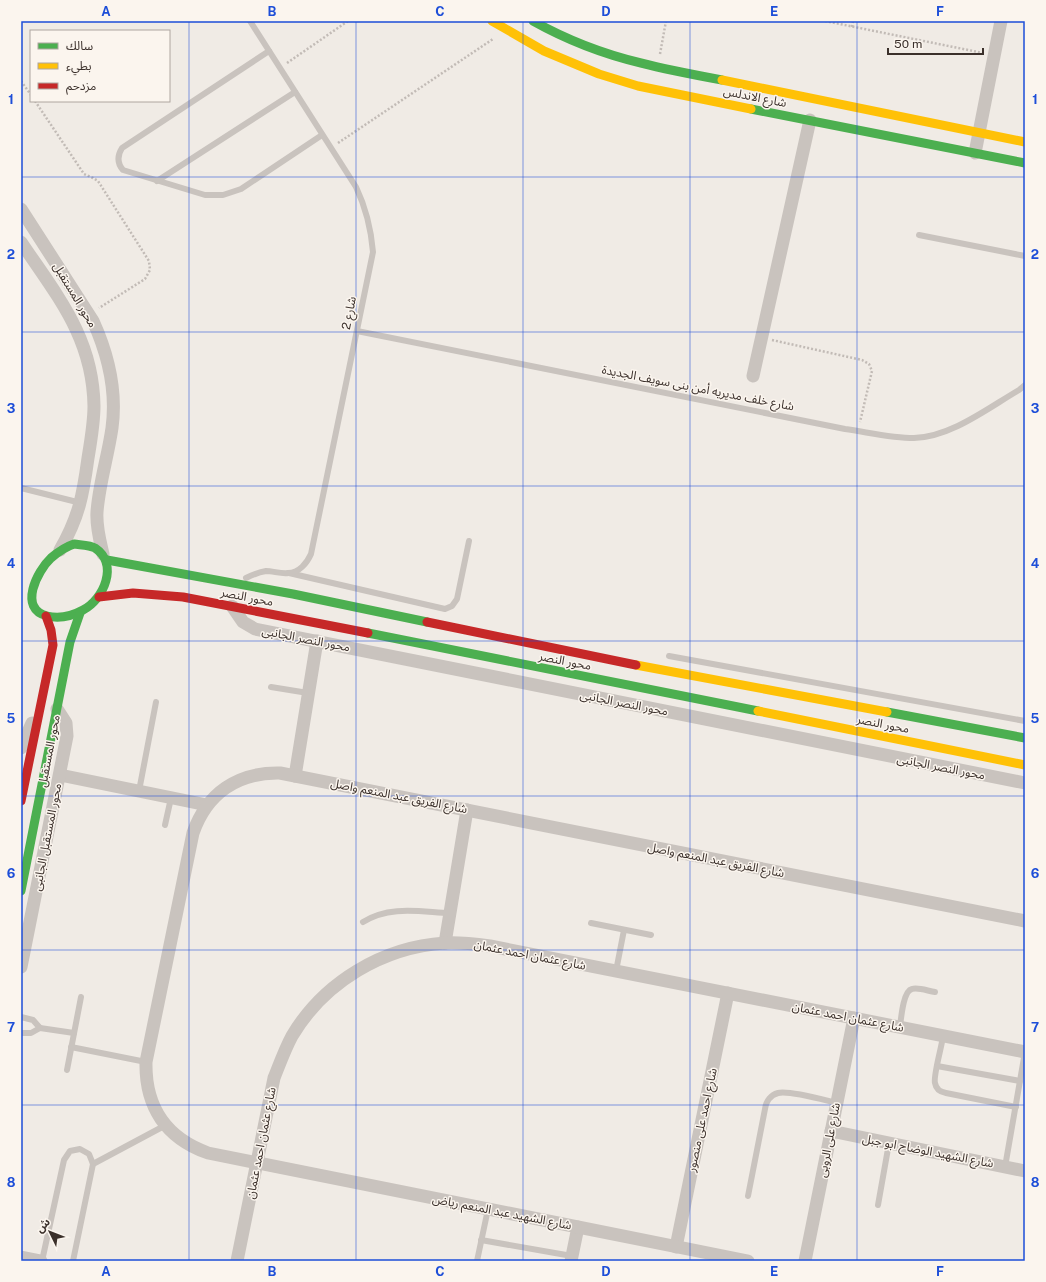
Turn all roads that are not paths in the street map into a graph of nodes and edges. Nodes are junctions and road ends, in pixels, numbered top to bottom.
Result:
1 (250, 21) edge
2 (492, 21) edge
3 (533, 21) edge
4 (1001, 21) edge
5 (269, 50) junction
6 (295, 92) junction
7 (810, 120) junction
8 (979, 132) junction
9 (322, 135) junction
10 (1025, 142) edge
11 (975, 153) junction
12 (1025, 163) edge
13 (157, 181) junction
14 (21, 209) edge
15 (919, 235) dead end
16 (21, 242) edge
17 (1025, 256) edge
18 (357, 331) junction
19 (753, 376) dead end
20 (1025, 385) edge
21 (21, 488) edge
22 (81, 503) junction
23 (470, 541) dead end
24 (60, 550) junction
25 (105, 557) junction
26 (46, 564) junction
27 (288, 573) junction
28 (27, 578) dead end
29 (238, 584) junction
30 (99, 597) junction
31 (232, 606) junction
32 (80, 613) junction
33 (46, 616) junction
34 (316, 641) junction
35 (669, 656) dead end
36 (650, 679) junction
37 (271, 687) dead end
38 (308, 693) junction
39 (156, 702) dead end
40 (40, 709) junction
41 (57, 709) junction
42 (1025, 721) edge
43 (1025, 738) edge
44 (21, 748) edge
45 (1025, 765) edge
46 (60, 775) junction
47 (295, 776) junction
48 (1025, 784) edge
49 (139, 791) junction
50 (171, 798) junction
51 (21, 801) edge
52 (208, 805) junction
53 (467, 810) junction
54 (165, 825) dead end
55 (21, 891) edge
56 (450, 913) junction
57 (1025, 921) edge
58 (363, 922) dead end
59 (591, 923) dead end
60 (624, 930) junction
61 (651, 935) dead end
62 (445, 943) junction
63 (21, 967) edge
64 (616, 971) junction
65 (935, 992) dead end
66 (728, 993) junction
67 (81, 997) dead end
68 (21, 1017) edge
69 (854, 1018) junction
70 (40, 1028) junction
71 (900, 1028) junction
72 (21, 1033) edge
73 (74, 1033) junction
74 (944, 1036) junction
75 (71, 1047) junction
76 (1025, 1052) edge
77 (146, 1062) junction
78 (937, 1066) junction
79 (67, 1070) dead end
80 (1020, 1081) junction
81 (837, 1103) junction
82 (1016, 1107) junction
83 (166, 1125) junction
84 (831, 1131) junction
85 (889, 1143) junction
86 (257, 1163) junction
87 (93, 1164) junction
88 (1005, 1167) junction
89 (1025, 1171) edge
90 (748, 1196) dead end
91 (878, 1205) dead end
92 (488, 1209) junction
93 (578, 1227) junction
94 (481, 1240) junction
95 (676, 1247) junction
96 (21, 1257) edge
97 (572, 1259) edge
98 (42, 1261) edge
99 (73, 1261) edge
100 (237, 1261) edge
101 (477, 1261) edge
102 (748, 1261) edge
103 (804, 1261) edge

1 - 5 lane, شارع 2
2 - 7 main road, شارع الاندلس
3 - 8 main road, شارع الاندلس
4 - 8 street
5 - 6 lane, شارع 2
5 - 13 lane
6 - 9 lane, شارع 2
6 - 13 lane
7 - 11 main road, شارع الاندلس
7 - 19 street
8 - 10 main road, شارع الاندلس
8 - 11 street
9 - 13 lane
9 - 18 lane, شارع 2
11 - 12 main road, شارع الاندلس
14 - 25 street, محور المستقبل
15 - 17 lane
16 - 22 street, محور المستقبل
18 - 20 lane, شارع خلف مديريه أمن بنى سويف الجديدة
18 - 27 lane, شارع 2
21 - 22 lane
22 - 24 street, محور المستقبل
23 - 27 lane
24 - 25 main road
24 - 26 main road
25 - 29 main road, محور النصر
25 - 30 main road
26 - 28 main road
26 - 33 main road
27 - 29 lane
29 - 36 main road, محور النصر
30 - 31 main road, محور النصر
30 - 32 main road
31 - 34 street, محور النصر الجانبى
31 - 36 main road, محور النصر
32 - 33 main road
32 - 41 main road, محور المستقبل
33 - 40 main road, محور المستقبل
34 - 38 street
34 - 48 street, محور النصر الجانبى
35 - 42 lane
36 - 43 main road, محور النصر
36 - 45 main road, محور النصر
37 - 38 lane
38 - 47 street
39 - 49 lane
40 - 44 street
40 - 51 main road, محور المستقبل
41 - 46 street, محور المستقبل الجانبى
41 - 55 main road, محور المستقبل
46 - 49 street
46 - 63 street, محور المستقبل الجانبى
47 - 52 street, شارع الفريق عبد المنعم واصل
47 - 53 street, شارع الفريق عبد المنعم واصل
49 - 50 street
50 - 52 street
50 - 54 lane
52 - 77 street, شارع الفريق عبد المنعم واصل
53 - 56 street
53 - 57 street, شارع الفريق عبد المنعم واصل
56 - 58 lane
56 - 62 street
59 - 60 lane
60 - 61 lane
60 - 64 lane
62 - 64 street, شارع عثمان احمد عثمان
62 - 86 street, شارع عثمان احمد عثمان
64 - 66 street, شارع عثمان احمد عثمان
65 - 71 lane
66 - 69 street, شارع عثمان احمد عثمان
66 - 95 street, شارع احمد على منصور
67 - 73 lane
68 - 70 lane
69 - 71 street, شارع عثمان احمد عثمان
69 - 81 street, شارع على الروبى
70 - 72 lane
70 - 73 lane
71 - 74 street, شارع عثمان احمد عثمان
73 - 75 lane
74 - 76 street, شارع عثمان احمد عثمان
74 - 78 lane
75 - 77 lane
75 - 79 lane
76 - 80 lane
77 - 83 street, شارع الفريق عبد المنعم واصل
78 - 80 lane
78 - 82 lane
80 - 82 lane
81 - 84 street, شارع على الروبى
81 - 90 lane
82 - 88 lane
83 - 86 street, شارع الفريق عبد المنعم واصل
83 - 87 lane
84 - 85 street, شارع الشهيد الوضاح ابو جبل
84 - 103 street, شارع على الروبى
85 - 88 street, شارع الشهيد الوضاح ابو جبل
85 - 91 lane
86 - 92 street, شارع الشهيد عبد المنعم رياض
86 - 100 street, شارع عثمان احمد عثمان
87 - 98 lane
87 - 99 lane
88 - 89 street, شارع الشهيد الوضاح ابو جبل
92 - 93 street, شارع الشهيد عبد المنعم رياض
92 - 94 lane
93 - 95 street, شارع الشهيد عبد المنعم رياض
93 - 97 street
94 - 97 lane
94 - 101 lane
95 - 102 street, شارع الشهيد عبد المنعم رياض
96 - 98 street

